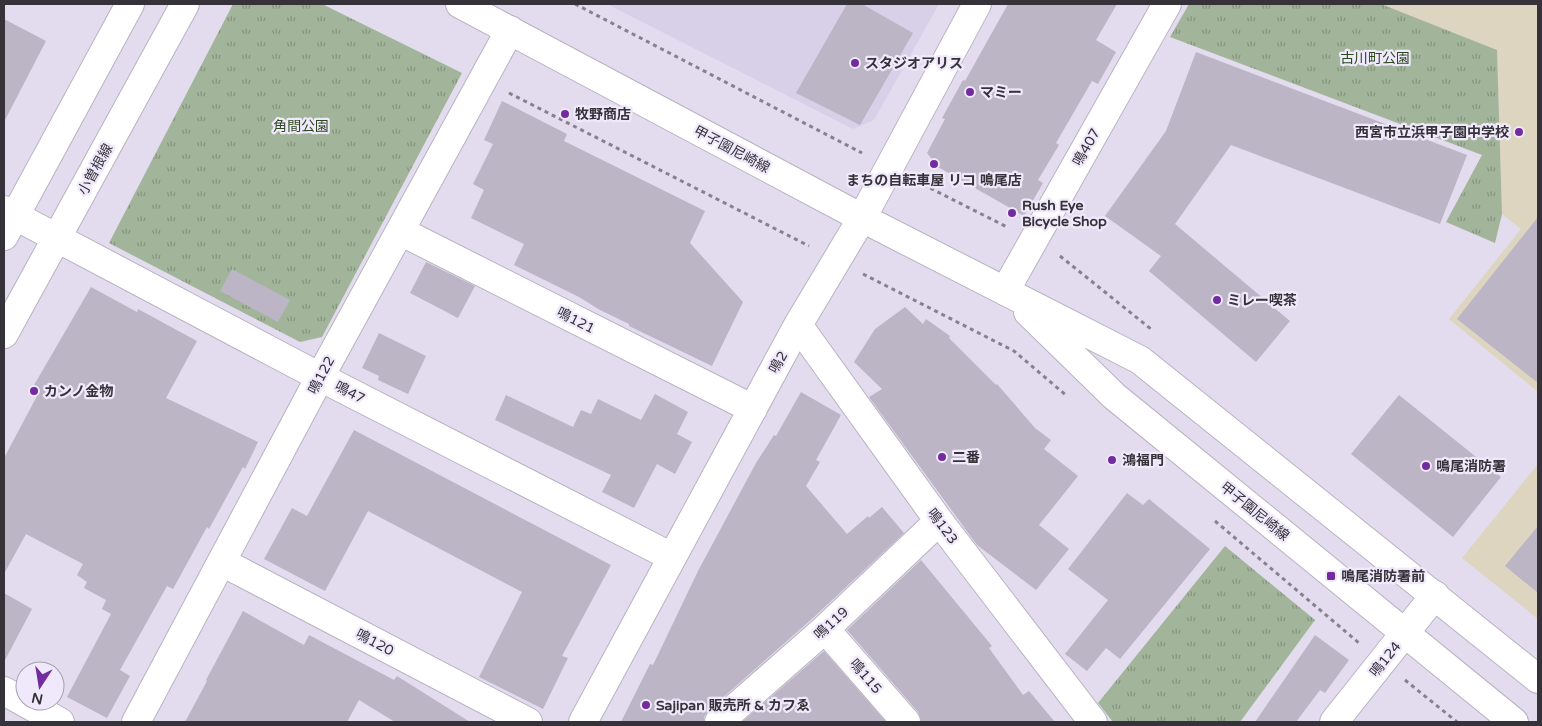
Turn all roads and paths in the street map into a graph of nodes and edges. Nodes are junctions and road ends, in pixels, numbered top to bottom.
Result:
1 (130, 4) edge
2 (185, 4) edge
3 (460, 4) edge
4 (977, 4) edge
5 (1167, 4) edge
6 (510, 30) junction
7 (483, 79) junction
8 (862, 218) junction
9 (7, 220) edge
10 (400, 231) junction
11 (57, 238) junction
12 (837, 261) junction
13 (1005, 291) junction
14 (798, 325) junction
15 (4, 334) edge
16 (320, 377) junction
17 (1074, 402) dead end
18 (753, 409) junction
19 (1210, 516) dead end
20 (939, 522) junction
21 (672, 557) junction
22 (222, 562) junction
23 (1435, 596) junction
24 (825, 629) junction
25 (1405, 634) junction
26 (1383, 662) junction
27 (1538, 679) edge
28 (4, 691) edge
29 (736, 717) edge
30 (60, 722) edge
31 (136, 722) edge
32 (528, 722) edge
33 (582, 722) edge
34 (906, 722) edge
35 (1093, 722) edge
36 (1334, 722) edge
37 (1457, 722) edge
38 (1514, 722) edge

1 - 9 street
2 - 11 street, 小曽根線
3 - 6 street, 甲子園尼崎線
4 - 8 street, 鳴2
5 - 13 street, 鳴407
6 - 7 street, 鳴122
6 - 8 street, 甲子園尼崎線
7 - 10 street, 鳴122
7 - 12 path
8 - 12 street, 鳴2
8 - 13 street, 甲子園尼崎線
9 - 11 street, 鳴47
10 - 16 street, 鳴122
10 - 18 street, 鳴121
11 - 15 street, 小曽根線
11 - 16 street, 鳴47
12 - 14 street, 鳴2
12 - 17 path
13 - 23 street, 甲子園尼崎線
13 - 25 street, 甲子園尼崎線
14 - 18 street, 鳴2
14 - 20 street, 鳴123
16 - 21 street, 鳴47
16 - 22 street, 鳴122
18 - 21 street, 鳴2
19 - 26 path
20 - 24 street, 鳴119
20 - 35 street, 鳴123
21 - 33 street, 鳴2
22 - 31 street, 鳴122
22 - 32 street, 鳴120
23 - 25 street, 鳴124
23 - 27 street, 甲子園尼崎線
24 - 29 street, 鳴119
24 - 34 street, 鳴115
25 - 26 street, 鳴124
25 - 38 street, 甲子園尼崎線
26 - 36 street, 鳴124
26 - 37 path
28 - 30 street

